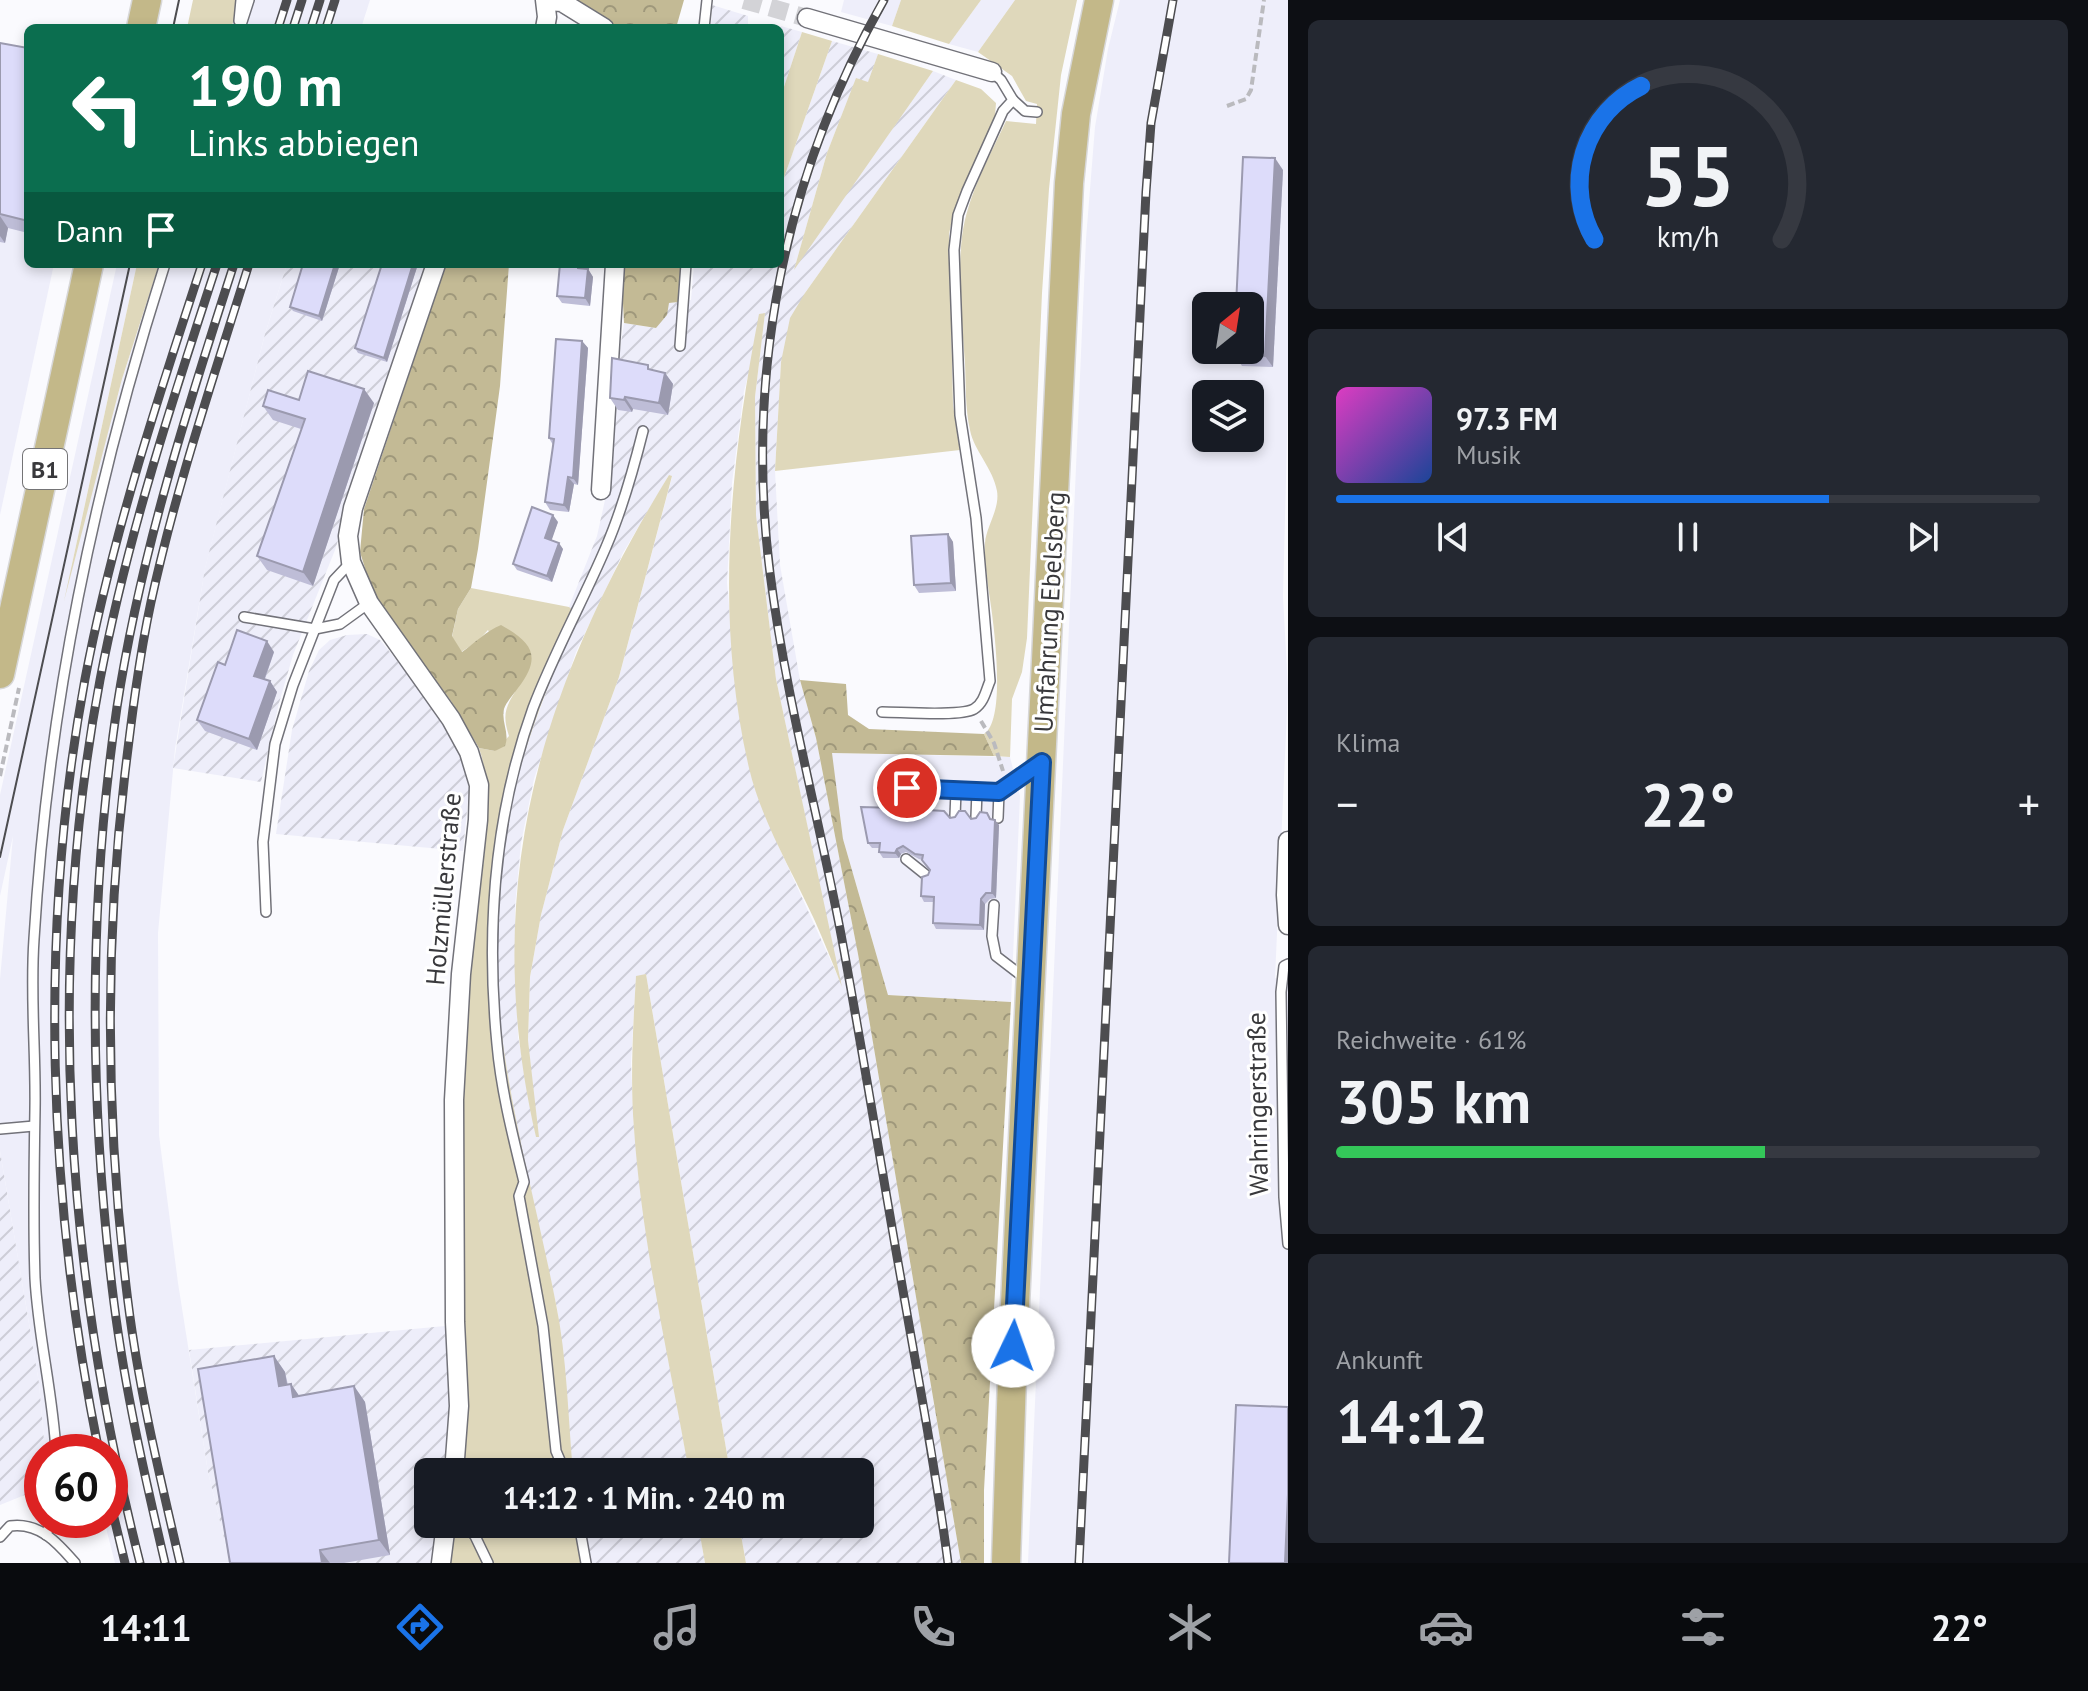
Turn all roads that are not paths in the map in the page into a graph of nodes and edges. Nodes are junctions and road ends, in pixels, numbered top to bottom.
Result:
1 (147, 0) edge
2 (241, 0) edge
3 (249, 0) edge
4 (546, 0) edge
5 (707, 0) edge
6 (1099, 0) edge
7 (807, 18) tunnel mouth
8 (142, 24) edge
9 (239, 24) edge
10 (240, 24) edge
11 (545, 24) edge
12 (598, 24) edge
13 (704, 24) edge
14 (992, 72) joint
15 (1013, 100) junction
16 (1037, 112) dead end
17 (88, 268) edge
18 (164, 268) edge
19 (435, 268) edge
20 (615, 268) edge
21 (686, 268) edge
22 (680, 346) dead end
23 (643, 431) dead end
24 (601, 490) dead end
25 (351, 562) junction
26 (369, 603) junction
27 (244, 617) dead end
28 (315, 629) junction
29 (0, 674) edge
30 (882, 712) dead end
31 (1042, 762) junction
32 (956, 791) junction
33 (977, 791) junction
34 (999, 792) junction
35 (907, 814) edge
36 (955, 816) edge
37 (976, 817) edge
38 (998, 818) edge
39 (1288, 841) edge
40 (906, 859) edge
41 (926, 875) edge
42 (994, 905) dead end
43 (266, 912) dead end
44 (1288, 925) edge
45 (1288, 964) edge
46 (1031, 983) junction
47 (34, 1126) junction
48 (0, 1129) edge
49 (1288, 1244) edge
50 (54, 1434) edge
51 (455, 1458) edge
52 (559, 1458) edge
53 (24, 1525) edge
54 (0, 1537) edge
55 (50, 1538) edge
56 (444, 1538) edge
57 (476, 1538) edge
58 (582, 1538) edge
59 (75, 1563) edge
60 (441, 1563) edge
61 (488, 1563) edge
62 (586, 1563) edge
63 (1006, 1563) edge

1 - 8 main road
2 - 9 lane
3 - 10 lane
4 - 11 street
4 - 12 street
5 - 13 lane
6 - 31 main road, Umfahrung Ebelsberg
7 - 14 street
14 - 15 lane
15 - 16 lane
15 - 30 lane
17 - 29 main road, B1
18 - 47 lane
19 - 25 street, Holzmüllerstraße
20 - 24 street
21 - 22 lane
23 - 52 lane
25 - 26 street, Holzmüllerstraße
25 - 28 lane
26 - 28 lane
26 - 51 street, Holzmüllerstraße
27 - 28 lane
28 - 43 lane
31 - 34 lane
31 - 46 main road, Umfahrung Ebelsberg
32 - 33 lane
32 - 35 lane
32 - 36 lane
33 - 34 lane
33 - 37 lane
34 - 38 lane
39 - 44 street
40 - 41 lane
42 - 46 lane
45 - 49 lane, Wahringerstraße
46 - 63 main road, Umfahrung Ebelsberg
47 - 48 lane
47 - 50 lane
53 - 54 lane
55 - 59 lane
56 - 60 street
57 - 61 lane
58 - 62 lane

